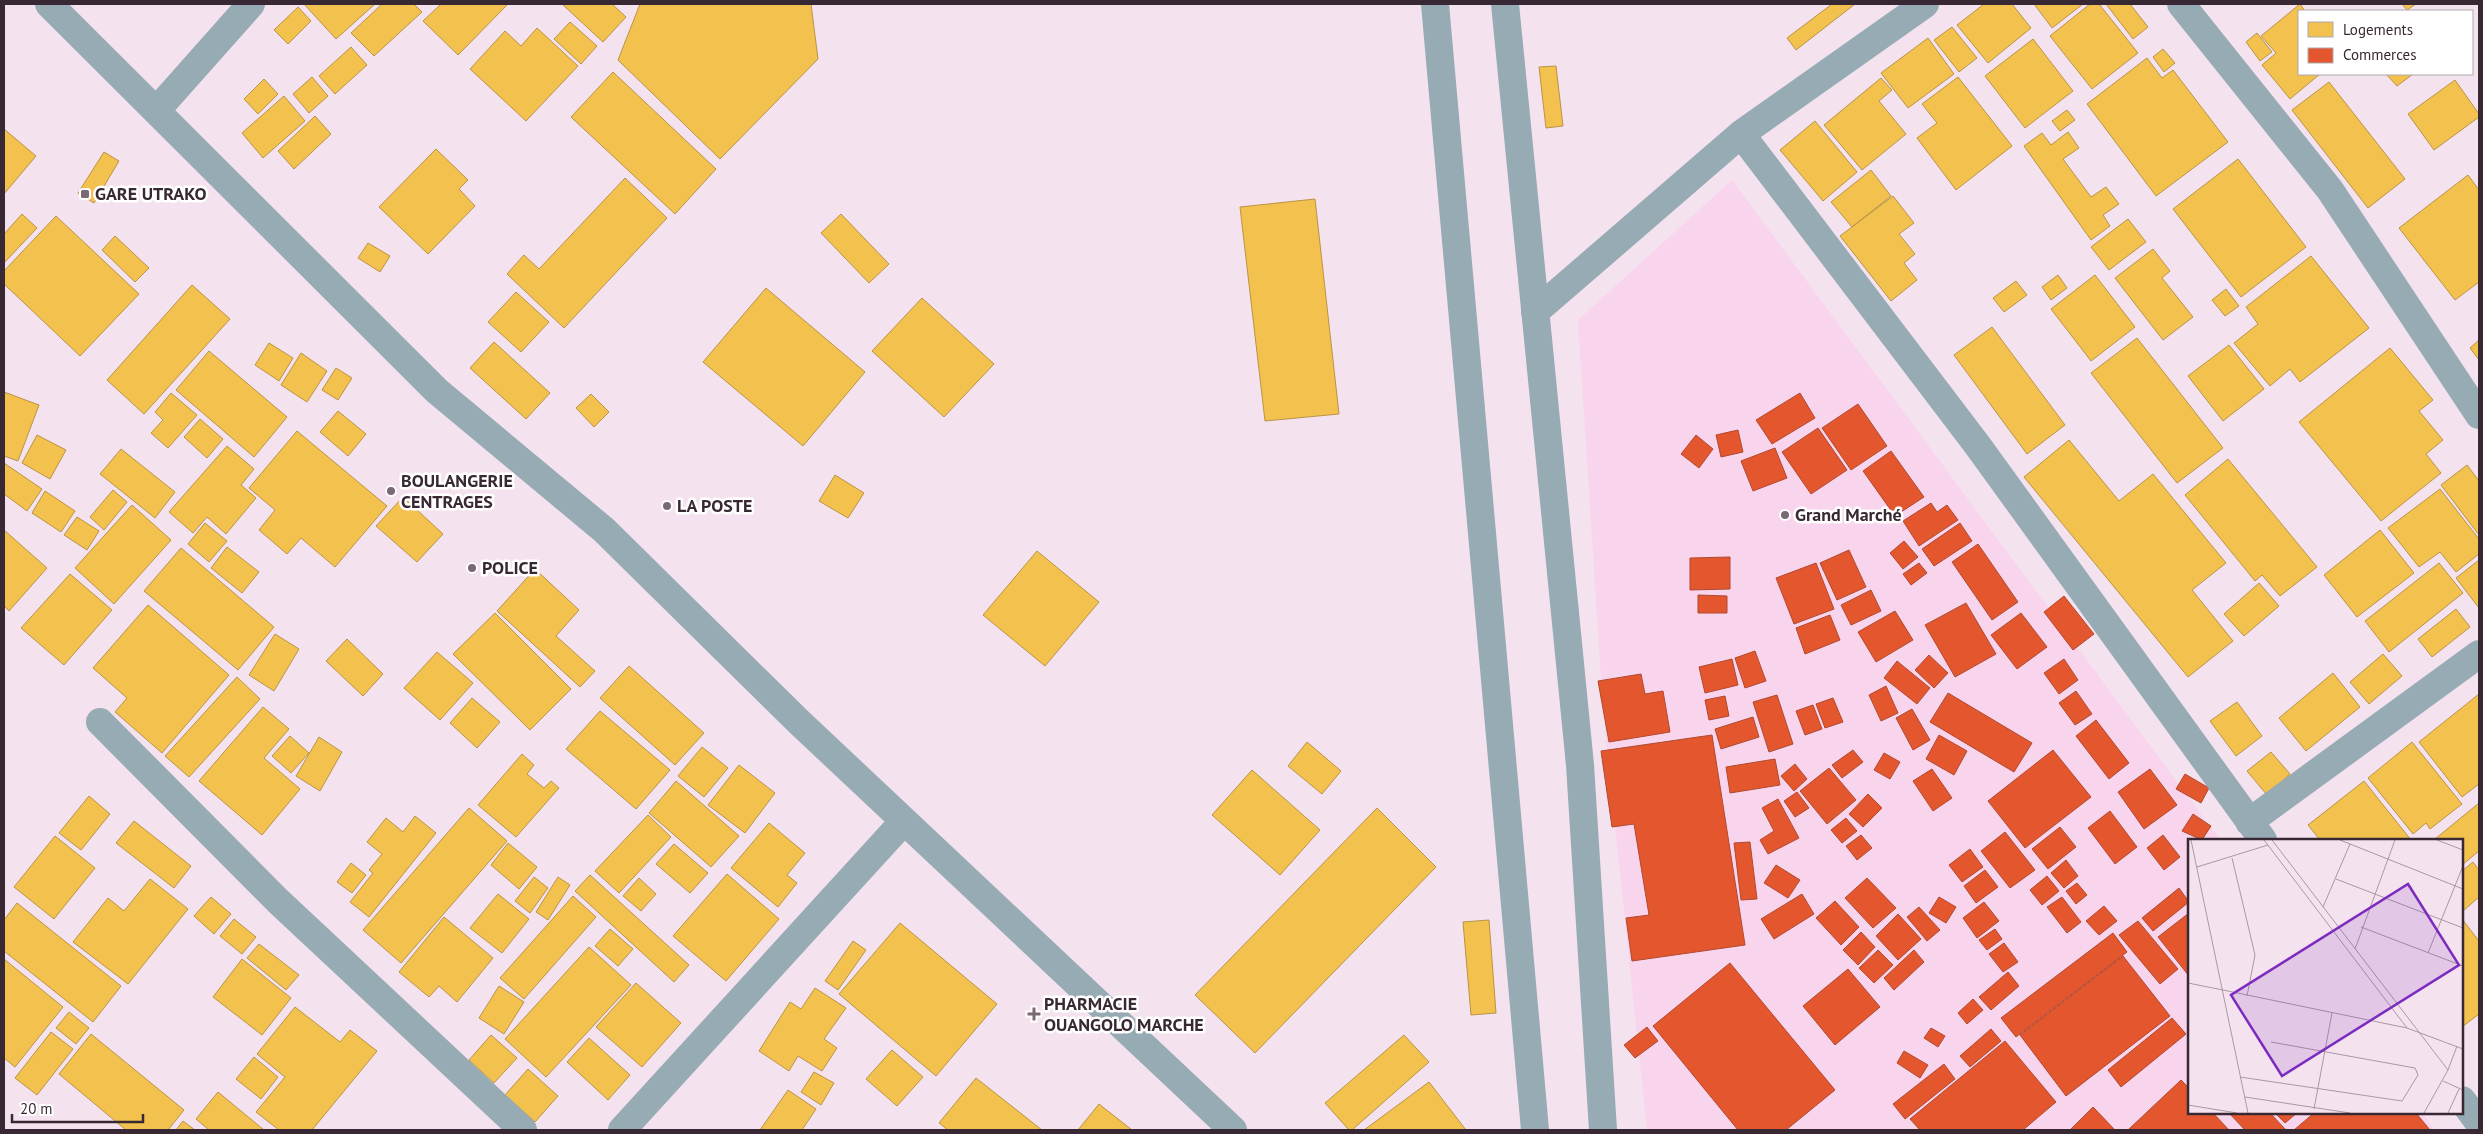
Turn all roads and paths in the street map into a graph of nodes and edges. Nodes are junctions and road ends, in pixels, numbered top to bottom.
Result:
1 (49, 4) edge
2 (251, 4) edge
3 (1435, 4) edge
4 (1505, 4) edge
5 (1925, 4) edge
6 (2181, 4) edge
7 (156, 111) junction
8 (1741, 134) junction
9 (1534, 312) junction
10 (2479, 415) edge
11 (2479, 654) edge
12 (100, 722) dead end
13 (904, 821) junction
14 (2256, 831) edge
15 (2463, 1101) edge
16 (2479, 1123) edge
17 (523, 1130) edge
18 (622, 1130) edge
19 (1233, 1130) edge
20 (1535, 1130) edge
21 (1603, 1130) edge

1 - 7 street
2 - 7 street
3 - 20 street
4 - 9 street
5 - 8 street
6 - 10 street
7 - 13 street
8 - 9 street
8 - 14 street
9 - 21 street
11 - 14 street
12 - 17 street
13 - 18 street
13 - 19 street
15 - 16 street

